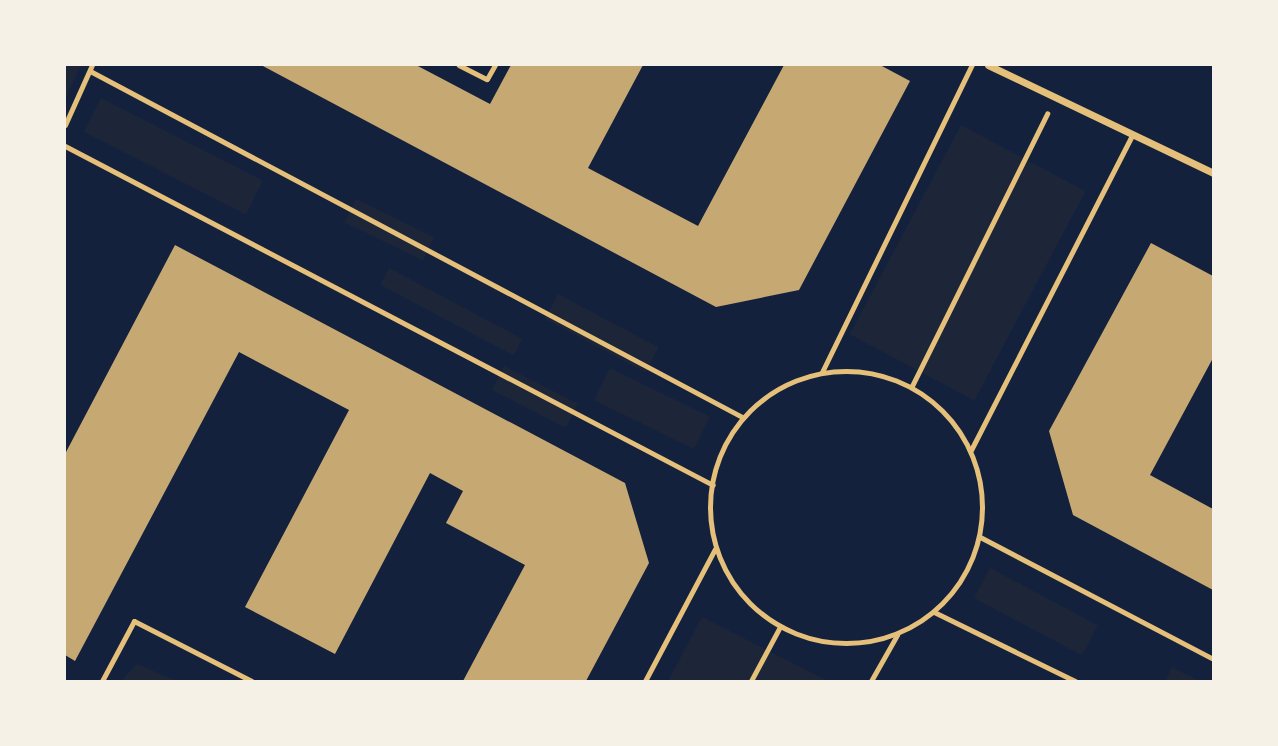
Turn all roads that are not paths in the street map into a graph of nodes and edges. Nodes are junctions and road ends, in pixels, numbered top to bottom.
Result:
1 (972, 65) edge
2 (988, 65) edge
3 (91, 68) edge
4 (65, 125) edge
5 (1132, 136) junction
6 (65, 146) edge
7 (1213, 173) edge
8 (822, 372) junction
9 (742, 417) junction
10 (971, 450) junction
11 (713, 485) junction
12 (980, 537) junction
13 (715, 549) junction
14 (934, 612) junction
15 (897, 634) junction
16 (1213, 659) edge
17 (102, 681) edge
18 (252, 681) edge
19 (645, 681) edge
20 (871, 681) edge
21 (1075, 681) edge

1 - 8 lane
2 - 5 street
3 - 4 lane
3 - 9 lane
5 - 7 street
5 - 10 lane
6 - 11 lane
8 - 9 lane
8 - 10 lane
9 - 11 lane
10 - 12 lane
11 - 13 lane
12 - 14 lane
12 - 16 lane
13 - 15 lane
13 - 19 lane
14 - 15 lane
14 - 21 lane
15 - 20 lane
17 - 18 lane

